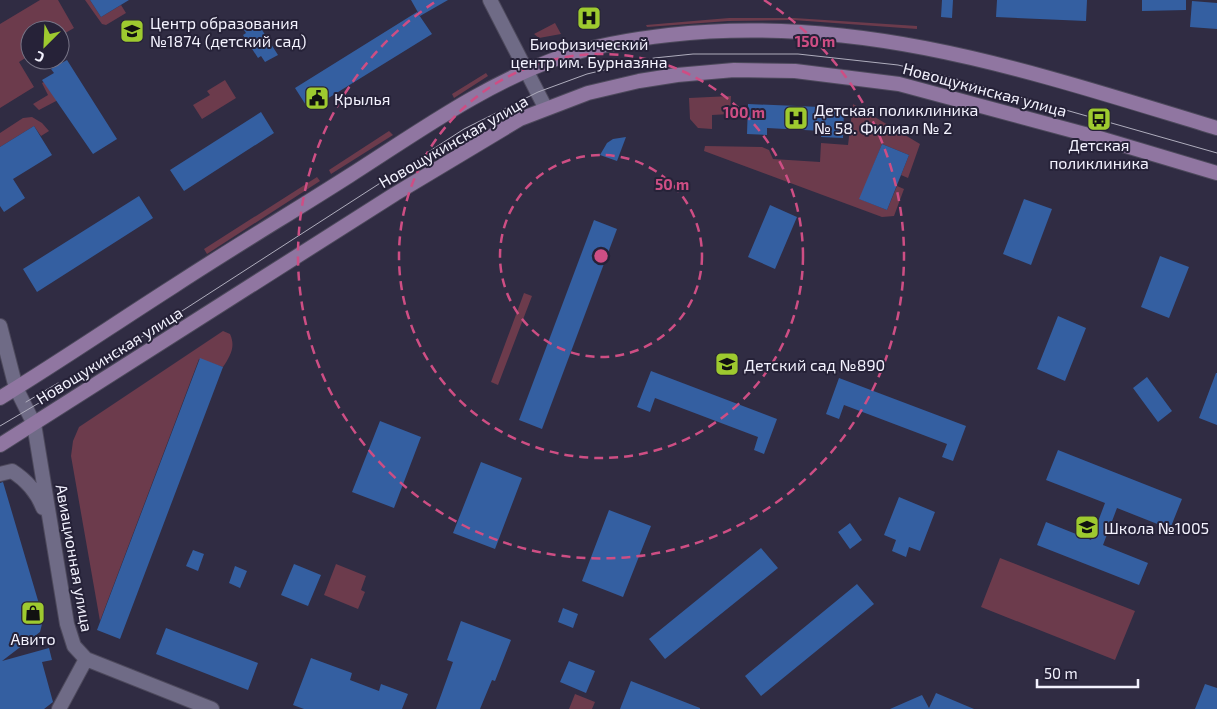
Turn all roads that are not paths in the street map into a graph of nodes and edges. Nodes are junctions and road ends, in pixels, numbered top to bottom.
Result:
1 (490, 0) edge
2 (528, 71) junction
3 (545, 108) junction
4 (1217, 128) edge
5 (1217, 173) edge
6 (0, 326) edge
7 (16, 388) junction
8 (0, 398) edge
9 (34, 424) junction
10 (0, 445) edge
11 (0, 474) edge
12 (48, 520) junction
13 (86, 659) junction
14 (59, 709) edge
15 (212, 709) edge

1 - 2 street
2 - 3 street
2 - 4 main road, Новощукинская улица
2 - 7 main road, Новощукинская улица
3 - 5 main road, Новощукинская улица
3 - 9 main road, Новощукинская улица
6 - 7 street, Авиационная улица
7 - 8 main road, Новощукинская улица
7 - 9 street, Авиационная улица
9 - 10 main road, Новощукинская улица
9 - 12 street, Авиационная улица
11 - 12 street
12 - 13 street, Авиационная улица
13 - 14 street
13 - 15 street

